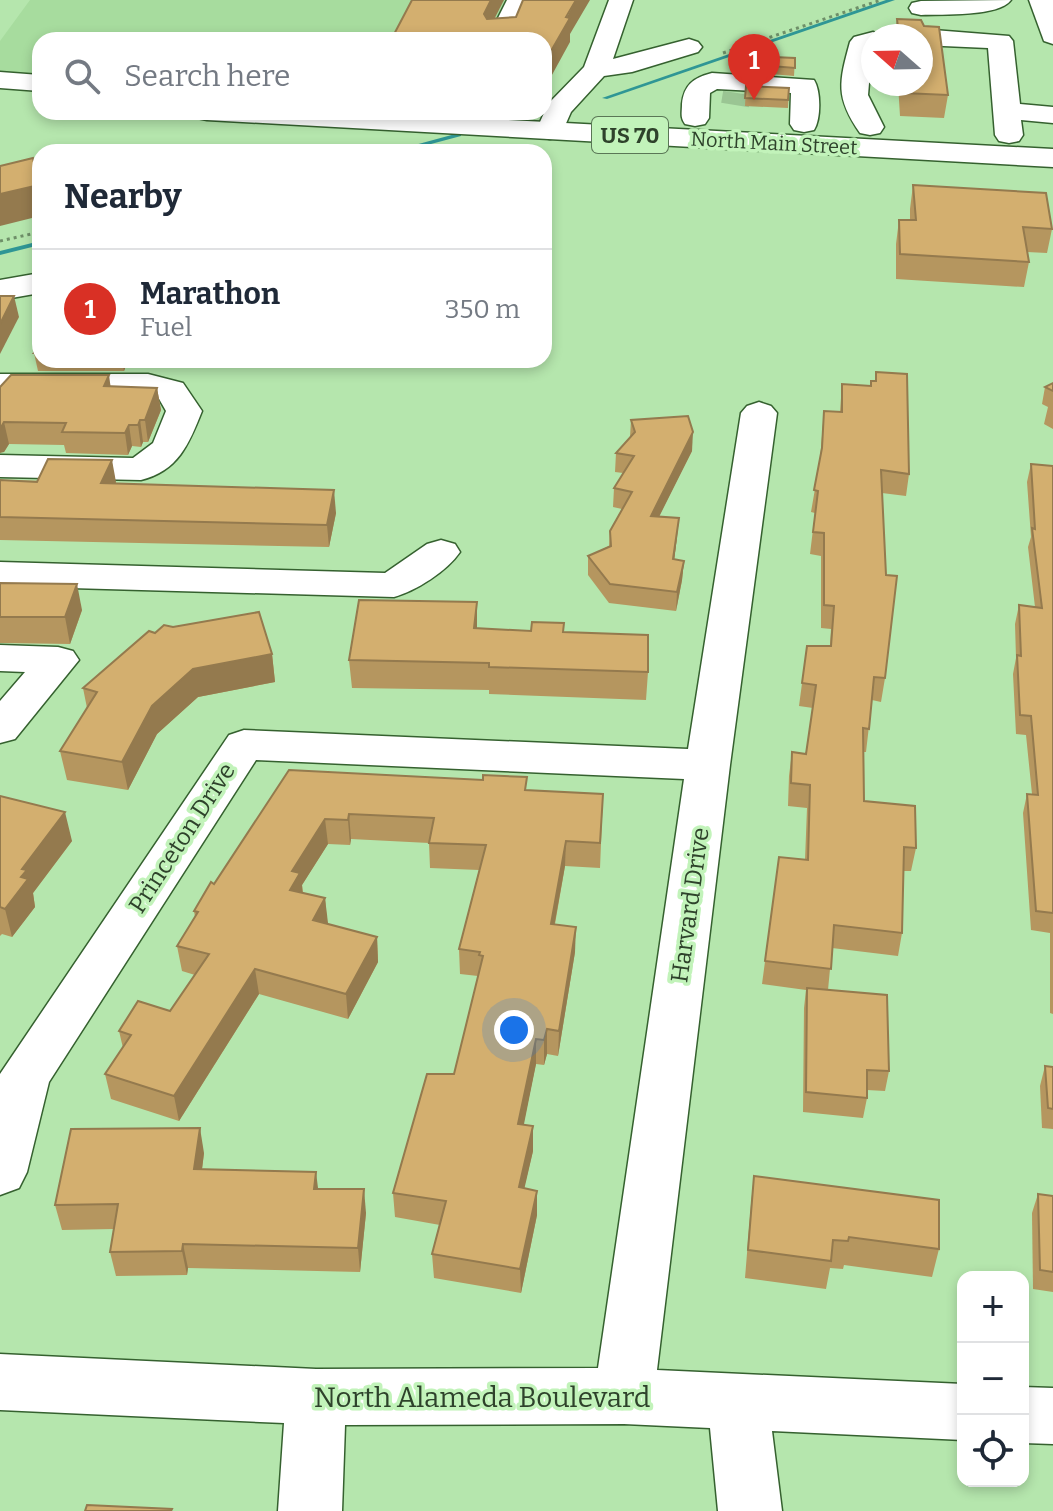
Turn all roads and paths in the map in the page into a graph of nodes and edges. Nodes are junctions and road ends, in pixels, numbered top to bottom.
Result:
1 (519, 0) edge
2 (621, 0) edge
3 (993, 2) edge
4 (1046, 5) edge
5 (921, 8) dead end
6 (504, 32) edge
7 (1053, 36) edge
8 (933, 38) edge
9 (948, 39) junction
10 (1000, 41) junction
11 (689, 47) dead end
12 (861, 49) edge
13 (960, 67) dead end
14 (596, 69) junction
15 (0, 80) edge
16 (32, 82) edge
17 (983, 84) dead end
18 (0, 101) edge
19 (32, 103) edge
20 (722, 103) junction
21 (781, 106) junction
22 (1007, 115) junction
23 (1053, 115) edge
24 (552, 116) edge
25 (552, 117) edge
26 (552, 117) edge
27 (870, 127) junction
28 (1053, 137) edge
29 (1053, 158) edge
30 (32, 234) edge
31 (0, 241) edge
32 (32, 284) edge
33 (0, 290) edge
34 (170, 368) edge
35 (1, 383) edge
36 (148, 384) junction
37 (759, 413) dead end
38 (0, 466) edge
39 (441, 552) dead end
40 (0, 574) edge
41 (0, 658) edge
42 (0, 729) edge
43 (708, 765) junction
44 (0, 1172) edge
45 (0, 1382) edge
46 (624, 1396) junction
47 (316, 1397) junction
48 (738, 1401) junction
49 (957, 1412) edge
50 (1029, 1415) edge
51 (1053, 1416) edge
52 (310, 1511) edge
53 (750, 1511) edge

1 - 6 street
2 - 14 street
3 - 5 street
3 - 10 street
4 - 7 street
8 - 9 street
9 - 10 street
9 - 13 street
10 - 22 street
11 - 14 street
12 - 27 street
14 - 24 street
15 - 16 street
17 - 22 street
18 - 19 street
20 - 21 street, North Main Street / US 70
20 - 21 street
20 - 25 street, North Main Street / US 70
21 - 27 street, North Main Street / US 70
22 - 23 street
22 - 27 street, North Main Street / US 70
22 - 28 street, North Main Street / US 70
26 - 29 street, North Main Street / US 70
30 - 31 path
32 - 33 street
34 - 36 street
35 - 36 street
36 - 38 street
37 - 43 street, Harvard Drive
39 - 40 street
41 - 42 street
43 - 44 street, Princeton Drive
43 - 46 street, Harvard Drive
45 - 47 street, North Alameda Boulevard
46 - 47 street, North Alameda Boulevard
46 - 48 street, North Alameda Boulevard
47 - 52 street
48 - 49 street, North Alameda Boulevard
48 - 53 street
50 - 51 street

